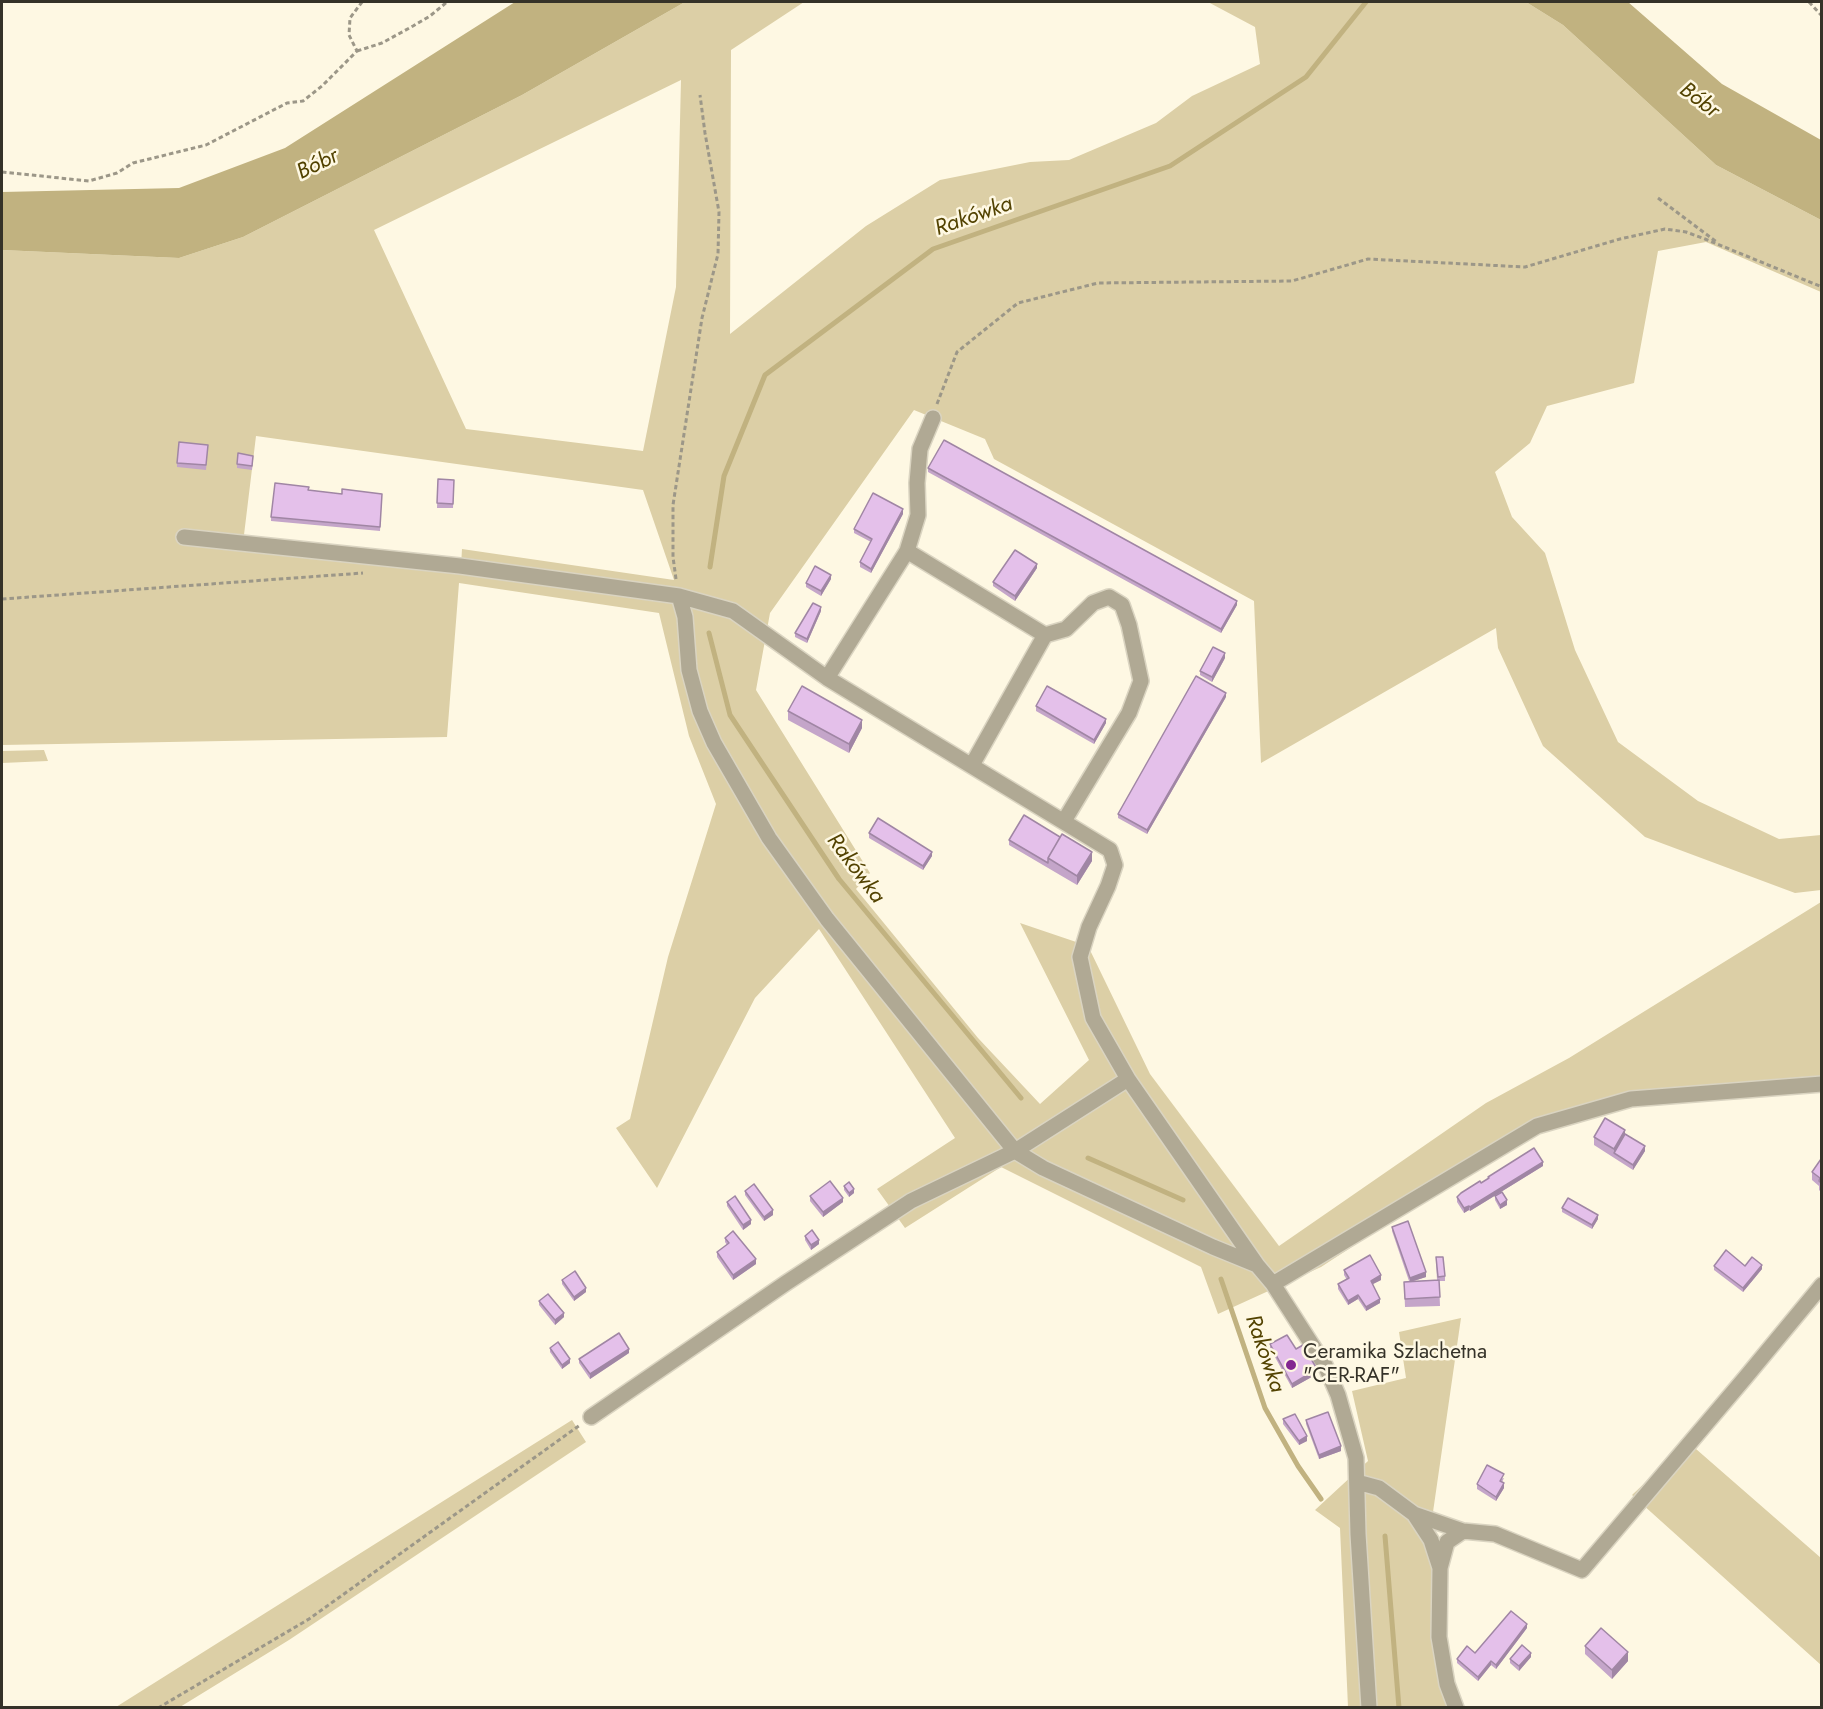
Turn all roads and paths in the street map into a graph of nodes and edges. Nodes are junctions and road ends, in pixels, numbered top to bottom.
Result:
1 (362, 2) edge
2 (447, 2) edge
3 (1809, 2) edge
4 (1821, 16) edge
5 (357, 51) junction
6 (700, 94) dead end
7 (2, 172) edge
8 (1658, 198) dead end
9 (1727, 249) junction
10 (1821, 287) edge
11 (933, 417) joint
12 (184, 537) dead end
13 (907, 551) junction
14 (366, 573) dead end
15 (679, 596) junction
16 (2, 599) edge
17 (1045, 635) junction
18 (827, 678) junction
19 (972, 765) junction
20 (1064, 821) junction
21 (1128, 1079) junction
22 (1821, 1084) edge
23 (1015, 1151) junction
24 (1257, 1265) junction
25 (1273, 1284) junction
26 (1821, 1285) edge
27 (591, 1417) joint
28 (1357, 1482) junction
29 (1414, 1514) junction
30 (1463, 1531) junction
31 (1440, 1568) junction
32 (158, 1707) edge
33 (1369, 1707) edge
34 (1456, 1707) edge

1 - 5 path
2 - 5 path
3 - 4 path
5 - 7 path
6 - 15 path
8 - 9 path
9 - 10 path
9 - 11 path
11 - 13 street
12 - 15 street
13 - 17 street
13 - 18 street
14 - 16 path
15 - 18 street
15 - 23 street
17 - 19 street
17 - 20 street
18 - 19 street
19 - 20 street
20 - 21 street
21 - 23 street
21 - 24 street
22 - 25 street
23 - 24 street
23 - 27 street
24 - 25 street
25 - 28 street
26 - 30 street
27 - 32 path
28 - 29 street
28 - 33 street
29 - 30 street
29 - 31 street
30 - 31 street
31 - 34 street

